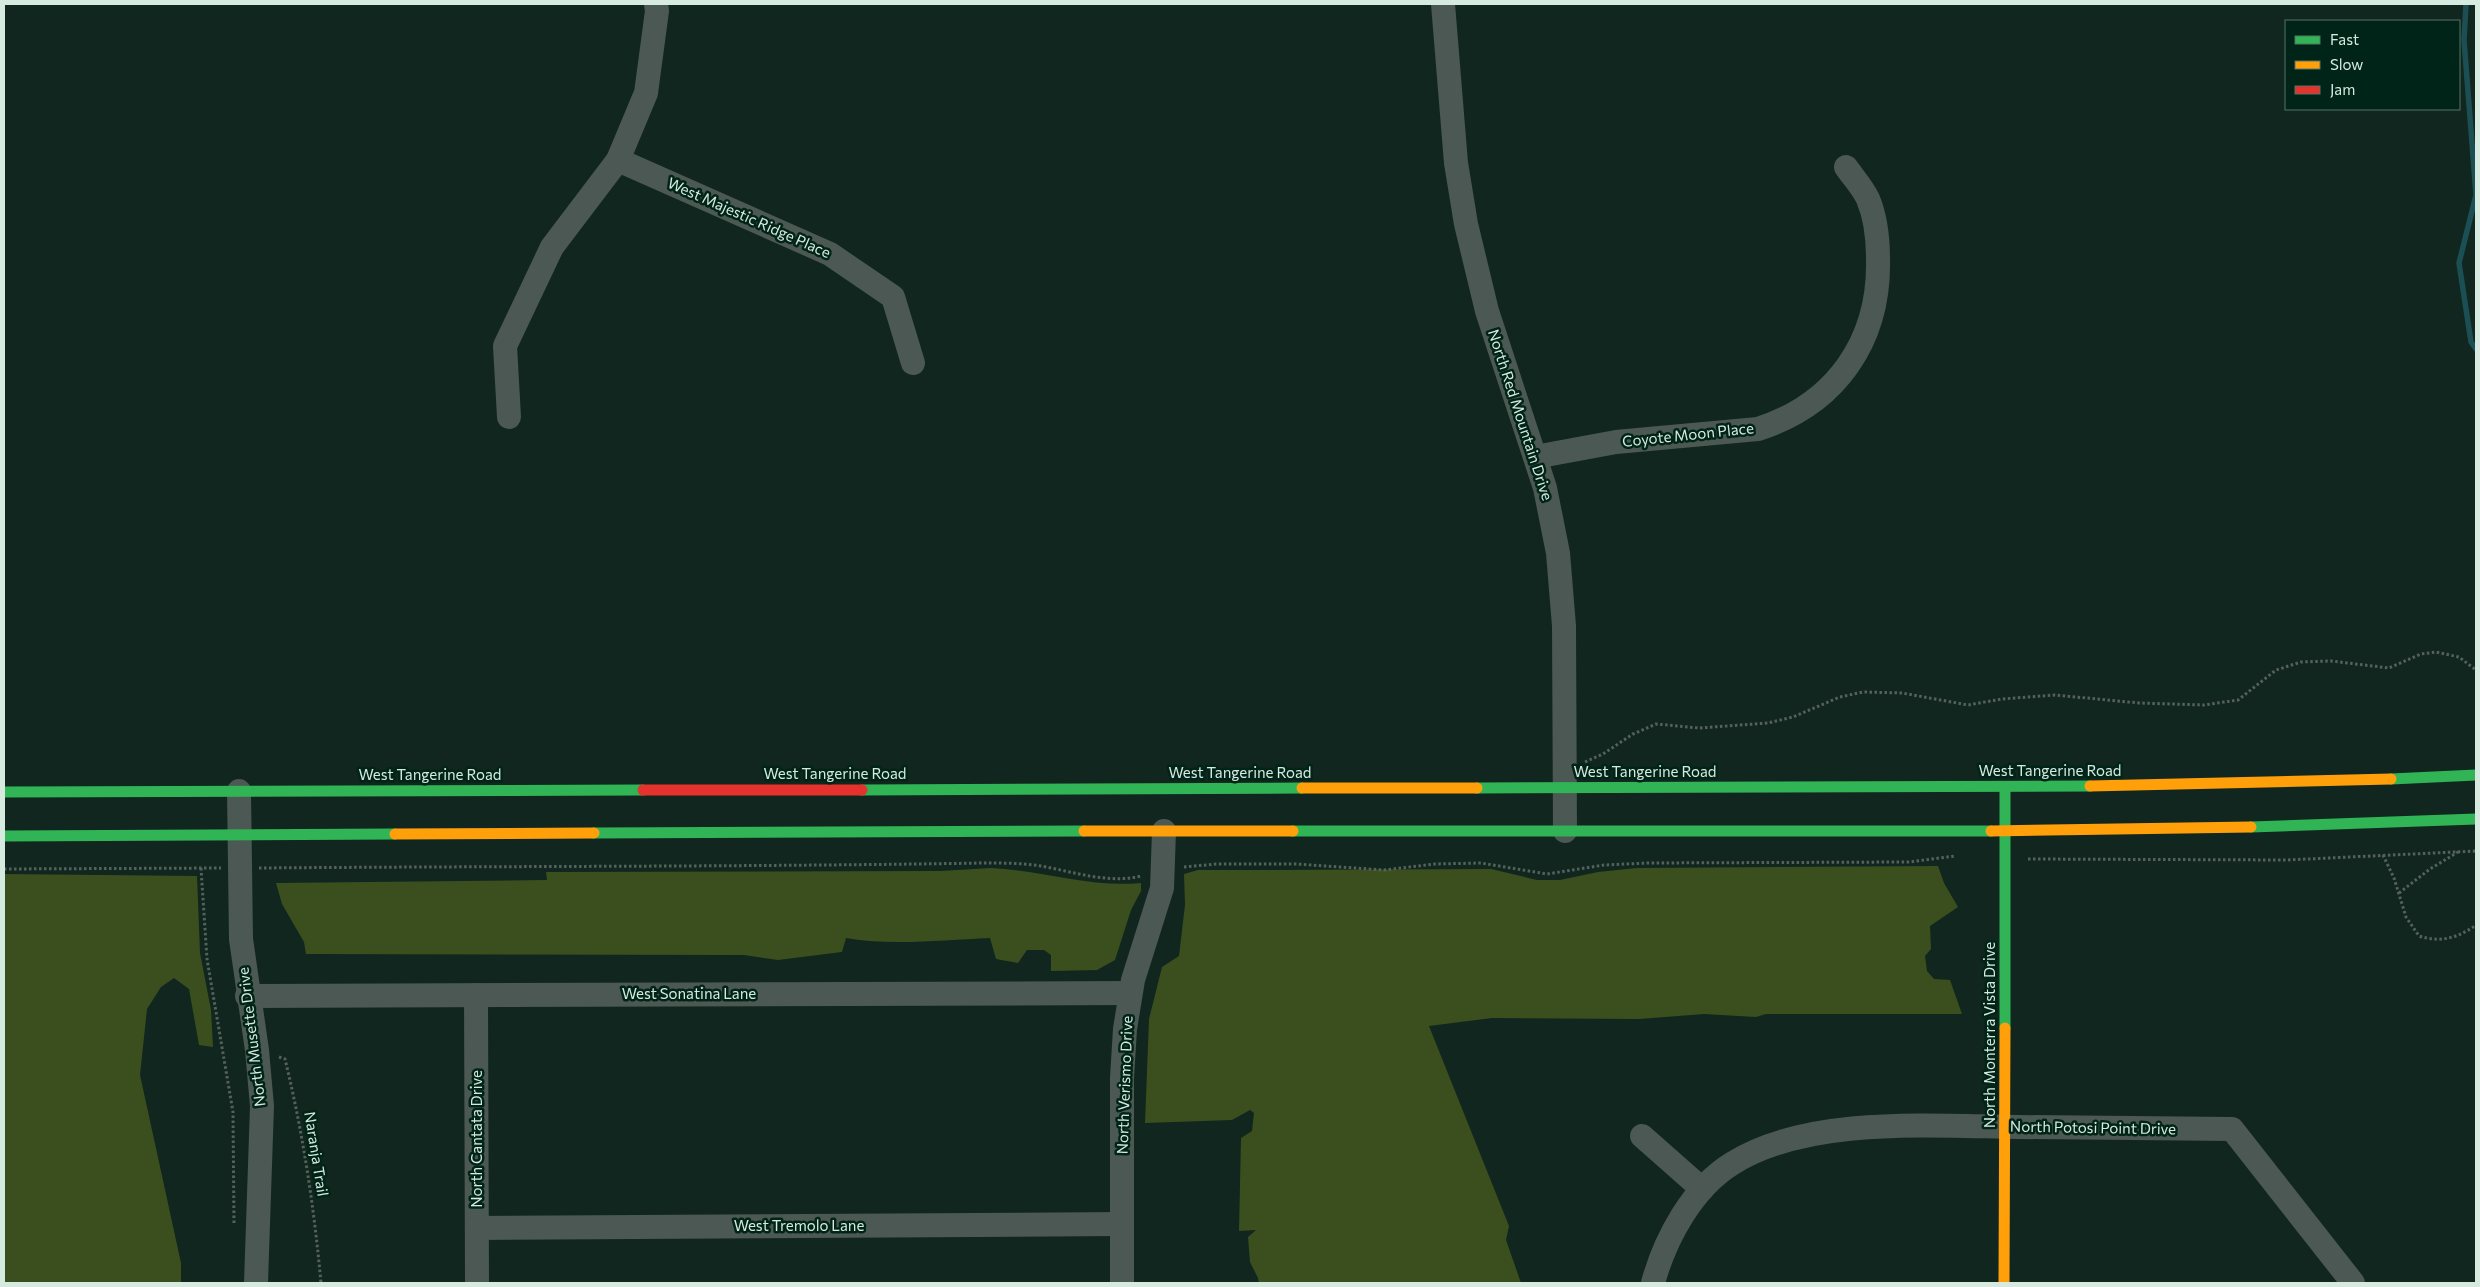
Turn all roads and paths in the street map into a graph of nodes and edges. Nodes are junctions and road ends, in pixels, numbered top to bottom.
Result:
1 (656, 4) edge
2 (1443, 4) edge
3 (618, 160) junction
4 (1846, 168) dead end
5 (913, 363) dead end
6 (509, 417) dead end
7 (1535, 457) junction
8 (2476, 670) edge
9 (2476, 775) edge
10 (1565, 778) junction
11 (2005, 787) junction
12 (239, 791) junction
13 (4, 792) edge
14 (2476, 819) edge
15 (1565, 830) junction
16 (1164, 831) junction
17 (2006, 831) junction
18 (238, 835) junction
19 (4, 836) edge
20 (2476, 851) edge
21 (2459, 852) junction
22 (2383, 855) junction
23 (1961, 856) dead end
24 (2005, 857) junction
25 (201, 868) junction
26 (238, 868) junction
27 (1180, 868) dead end
28 (4, 869) edge
29 (1146, 875) dead end
30 (2399, 892) junction
31 (2476, 925) edge
32 (1130, 993) junction
33 (476, 995) junction
34 (247, 996) junction
35 (257, 1050) junction
36 (2004, 1127) junction
37 (1642, 1136) dead end
38 (1702, 1189) junction
39 (1122, 1224) junction
40 (477, 1228) junction
41 (234, 1230) dead end
42 (256, 1283) edge
43 (321, 1283) edge
44 (477, 1283) edge
45 (1122, 1283) edge
46 (1653, 1283) edge
47 (2004, 1283) edge
48 (2353, 1283) edge

1 - 3 street
2 - 7 street, North Red Mountain Drive
3 - 5 street, West Majestic Ridge Place
3 - 6 street
4 - 7 street, Coyote Moon Place
7 - 10 street, North Red Mountain Drive
8 - 10 path
9 - 11 main road, West Tangerine Road
10 - 11 main road, West Tangerine Road
10 - 12 main road, West Tangerine Road
10 - 15 street, North Red Mountain Drive
11 - 17 main road, North Monterra Vista Drive
12 - 13 main road, West Tangerine Road
12 - 18 street, North Musette Drive
14 - 17 main road
15 - 16 main road
15 - 17 main road
16 - 18 main road
16 - 32 street, North Verismo Drive
17 - 24 main road, North Monterra Vista Drive
18 - 19 main road
18 - 26 street, North Musette Drive
20 - 21 path
21 - 22 path
21 - 30 path
22 - 24 path
22 - 30 path
23 - 27 path
24 - 36 main road, North Monterra Vista Drive
25 - 26 path
25 - 28 path
25 - 41 path
26 - 29 path
26 - 34 street, North Musette Drive
30 - 31 path
32 - 33 street, West Sonatina Lane
32 - 39 street, North Verismo Drive
33 - 34 street, West Sonatina Lane
33 - 40 street, North Cantata Drive
34 - 35 street, North Musette Drive
35 - 42 street, North Musette Drive
35 - 43 path, Naranja Trail
36 - 38 street, North Potosi Point Drive
36 - 47 main road, North Monterra Vista Drive
36 - 48 street, North Potosi Point Drive
37 - 38 street
38 - 46 street, North Potosi Point Drive
39 - 40 street, West Tremolo Lane
39 - 45 street, North Verismo Drive
40 - 44 street, North Cantata Drive

